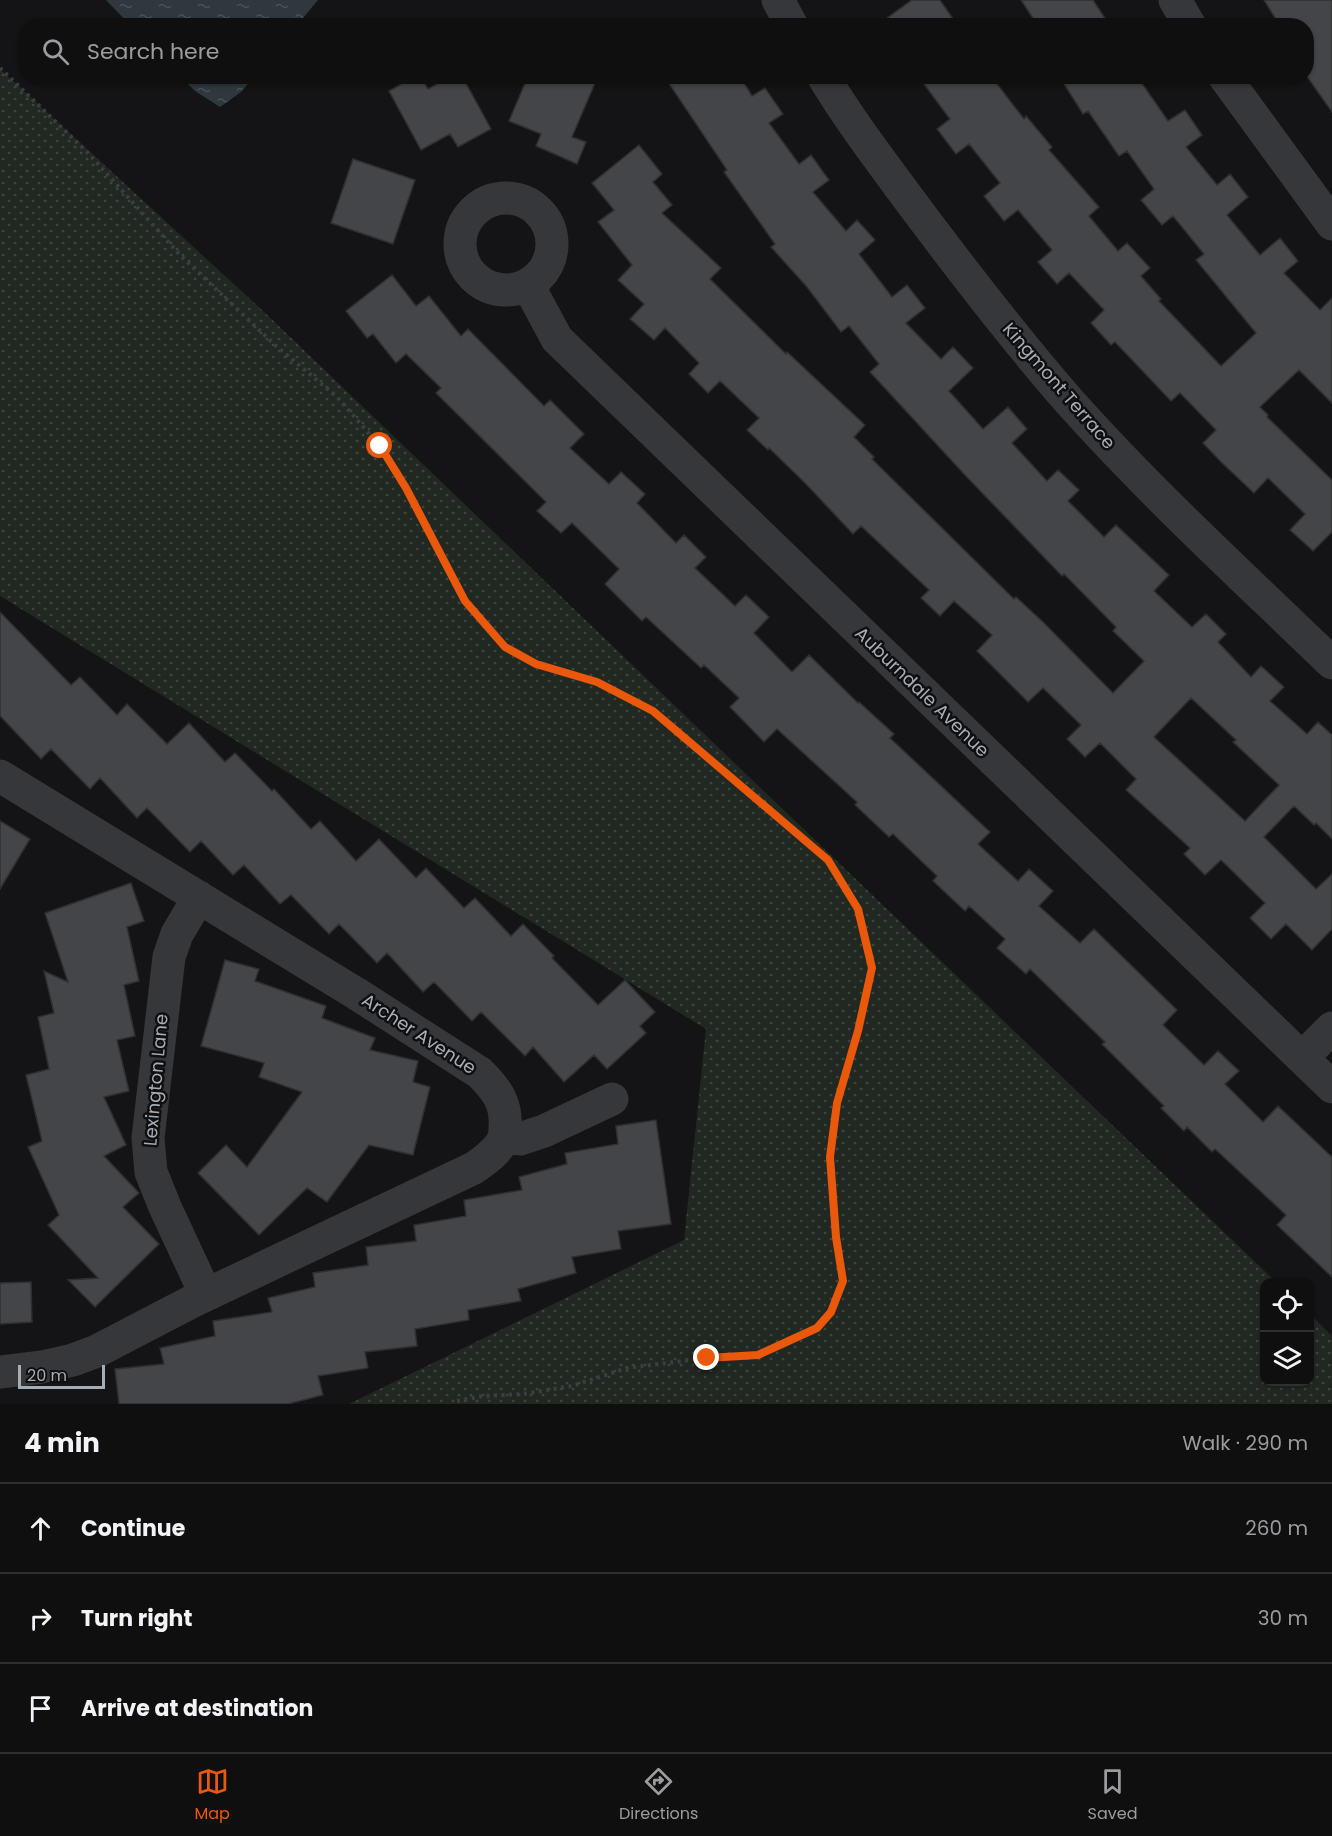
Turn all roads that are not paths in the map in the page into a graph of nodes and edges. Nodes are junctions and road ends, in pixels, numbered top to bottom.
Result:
1 (778, 0) edge
2 (1175, 0) edge
3 (788, 18) edge
4 (1185, 18) edge
5 (829, 84) edge
6 (1230, 84) edge
7 (1332, 224) edge
8 (528, 285) dead end
9 (1332, 663) edge
10 (0, 776) edge
11 (199, 897) junction
12 (1332, 1028) edge
13 (1302, 1058) junction
14 (1332, 1087) edge
15 (612, 1099) dead end
16 (504, 1137) junction
17 (206, 1295) junction
18 (0, 1372) edge

1 - 3 street
2 - 4 street
5 - 9 street, Kingmont Terrace
6 - 7 street
8 - 13 street, Auburndale Avenue
10 - 11 street, Archer Avenue
11 - 16 street, Archer Avenue
11 - 17 street, Lexington Lane
12 - 13 street
13 - 14 street, Auburndale Avenue
15 - 16 street
16 - 17 street
17 - 18 street

